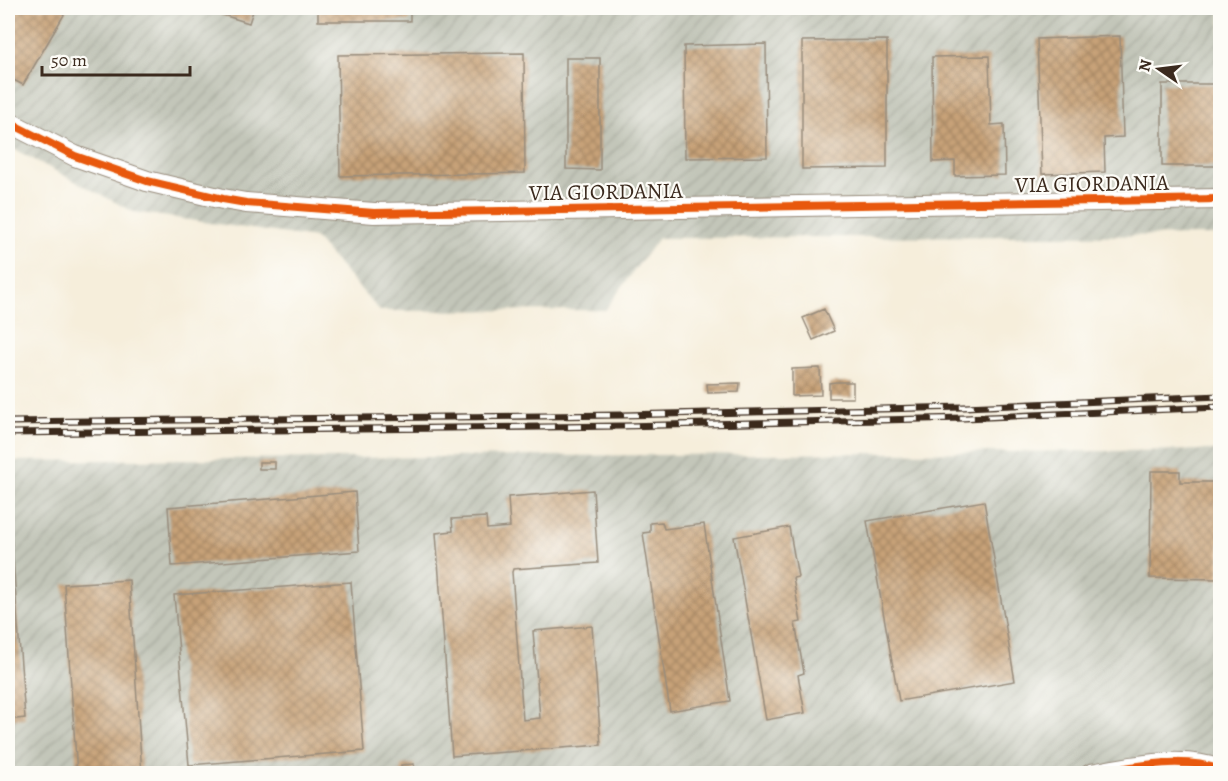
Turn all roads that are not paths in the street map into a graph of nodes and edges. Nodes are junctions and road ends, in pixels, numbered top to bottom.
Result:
1 (8, 122) edge
2 (1221, 199) edge
3 (1221, 761) edge
4 (1194, 764) junction
5 (1221, 770) edge
6 (1091, 774) edge

1 - 2 street, VIA GIORDANIA
3 - 4 street
4 - 5 street
4 - 6 street

